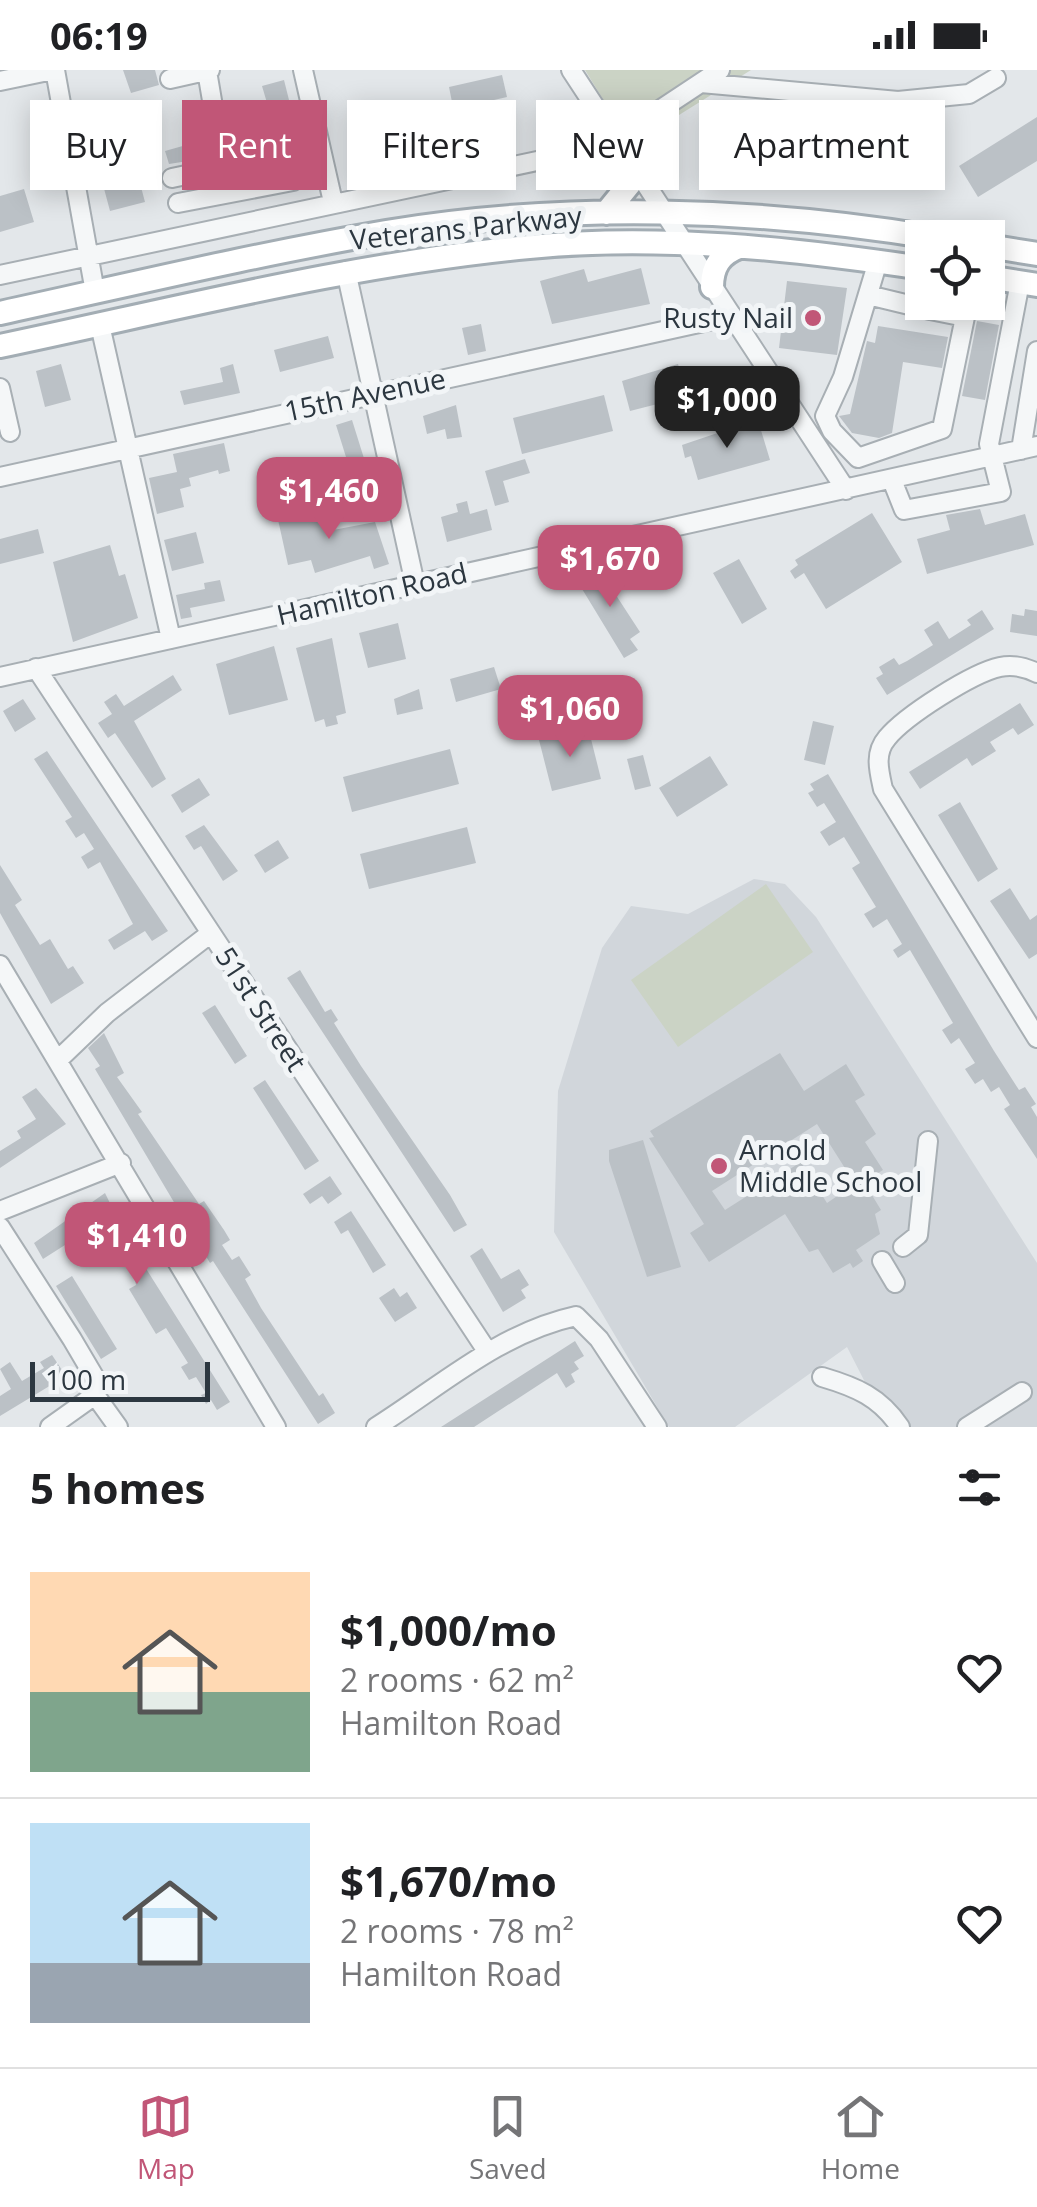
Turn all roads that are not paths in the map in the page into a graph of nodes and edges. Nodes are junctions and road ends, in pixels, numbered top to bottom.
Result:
1 (54, 70) edge
2 (208, 70) edge
3 (302, 70) edge
4 (570, 70) edge
5 (720, 70) edge
6 (996, 78) dead end
7 (170, 79) dead end
8 (0, 81) edge
9 (701, 83) junction
10 (212, 100) edge
11 (590, 100) edge
12 (675, 100) edge
13 (536, 168) edge
14 (182, 176) edge
15 (172, 178) dead end
16 (240, 190) edge
17 (625, 190) edge
18 (648, 190) edge
19 (228, 192) junction
20 (332, 202) junction
21 (178, 203) dead end
22 (606, 213) junction
23 (663, 213) junction
24 (235, 224) junction
25 (905, 232) edge
26 (683, 243) junction
27 (740, 247) junction
28 (1005, 249) edge
29 (1037, 254) edge
30 (86, 256) junction
31 (878, 261) junction
32 (905, 265) edge
33 (346, 271) junction
34 (0, 275) edge
35 (1028, 284) edge
36 (712, 287) junction
37 (96, 292) junction
38 (868, 295) junction
39 (905, 301) edge
40 (0, 313) edge
41 (732, 316) junction
42 (963, 320) edge
43 (100, 325) junction
44 (0, 346) edge
45 (1037, 351) edge
46 (0, 388) edge
47 (373, 393) junction
48 (825, 416) junction
49 (805, 428) junction
50 (10, 432) dead end
51 (128, 447) junction
52 (1032, 450) edge
53 (992, 458) junction
54 (0, 477) edge
55 (892, 480) junction
56 (846, 490) junction
57 (415, 584) junction
58 (171, 639) junction
59 (36, 668) junction
60 (1037, 673) edge
61 (0, 677) edge
62 (211, 933) junction
63 (0, 965) edge
64 (1037, 1038) edge
65 (58, 1060) junction
66 (928, 1141) dead end
67 (121, 1163) junction
68 (0, 1212) edge
69 (0, 1227) edge
70 (903, 1247) dead end
71 (882, 1261) dead end
72 (896, 1283) dead end
73 (487, 1351) junction
74 (822, 1377) dead end
75 (1022, 1392) dead end
76 (95, 1395) junction
77 (50, 1427) edge
78 (118, 1427) edge
79 (276, 1427) edge
80 (376, 1427) edge
81 (657, 1427) edge
82 (900, 1427) edge
83 (967, 1427) edge

1 - 8 street
1 - 30 street
2 - 7 street
2 - 10 street
3 - 20 street
4 - 11 street
5 - 9 street
6 - 9 street
9 - 12 street
13 - 20 street, Veterans Parkway
14 - 15 street
16 - 19 street
17 - 22 main road
18 - 23 street
19 - 21 street
19 - 24 street
20 - 24 street, Veterans Parkway
22 - 23 main road, Veterans Parkway
22 - 37 main road, Veterans Parkway
23 - 25 main road, Veterans Parkway
23 - 26 street
24 - 30 street, Veterans Parkway
26 - 27 main road, Veterans Parkway
26 - 33 main road, Veterans Parkway
26 - 36 street
27 - 31 main road, Veterans Parkway
27 - 36 main road
28 - 29 main road
30 - 34 street, Veterans Parkway
30 - 37 street
31 - 32 main road, Veterans Parkway
31 - 38 street
33 - 43 main road, Veterans Parkway
33 - 47 street
35 - 53 street
36 - 41 street
37 - 40 main road, Veterans Parkway
38 - 39 street
38 - 48 street
41 - 47 street, 15th Avenue
41 - 49 street
42 - 48 street
43 - 44 main road, Veterans Parkway
43 - 51 street
45 - 52 street
46 - 50 street
47 - 51 street, 15th Avenue
47 - 57 street
48 - 49 street
49 - 56 street
51 - 54 street, 15th Avenue
51 - 58 street
52 - 53 street, Hamilton Road
53 - 55 street, Hamilton Road
53 - 55 street
55 - 56 street, Hamilton Road
56 - 57 street, Hamilton Road
57 - 58 street, Hamilton Road
58 - 59 street, Hamilton Road
59 - 61 street, Hamilton Road
59 - 62 street, 51st Street
60 - 64 street
62 - 65 street
62 - 73 street, 51st Street
63 - 65 street
65 - 67 street
66 - 70 street
67 - 68 street
67 - 79 street
69 - 76 street
71 - 72 street
73 - 80 street
73 - 81 street
74 - 82 street
75 - 83 street
76 - 77 street
76 - 78 street

